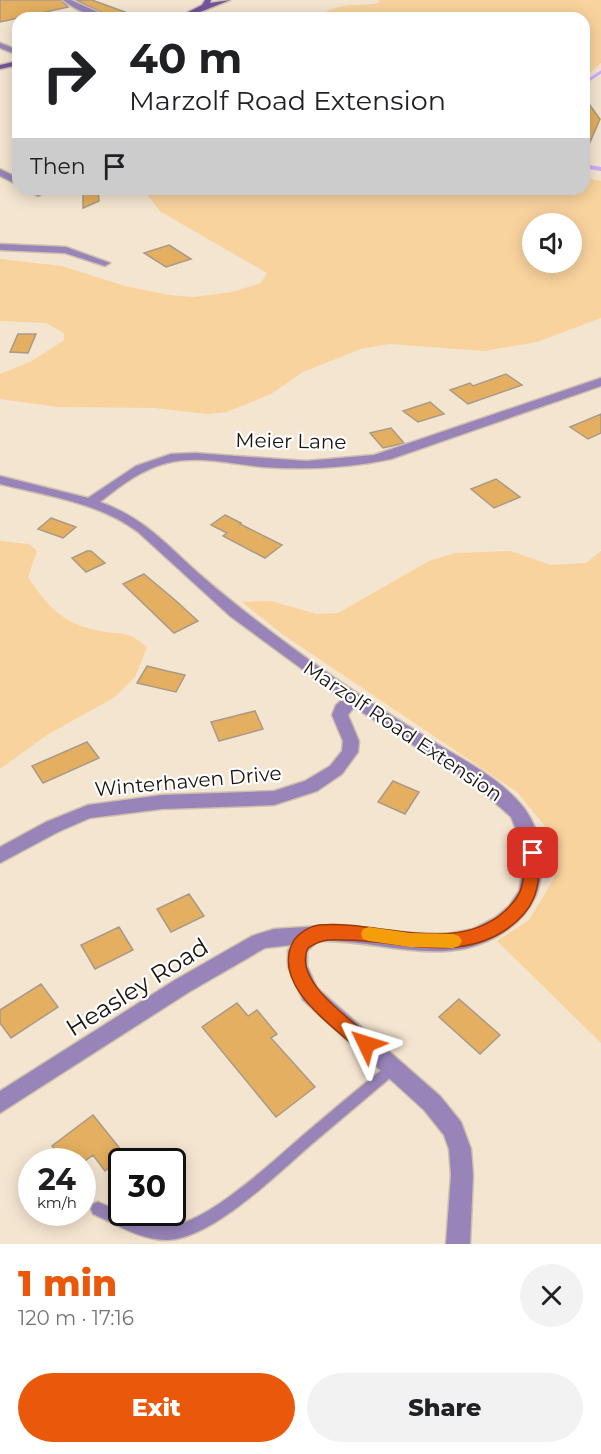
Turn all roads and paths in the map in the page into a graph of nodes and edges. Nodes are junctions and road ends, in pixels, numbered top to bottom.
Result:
1 (66, 0) edge
2 (227, 0) edge
3 (206, 3) edge
4 (89, 12) edge
5 (190, 12) edge
6 (0, 247) edge
7 (105, 263) dead end
8 (601, 382) edge
9 (0, 480) edge
10 (89, 503) junction
11 (353, 699) junction
12 (0, 856) edge
13 (309, 936) junction
14 (393, 1068) junction
15 (0, 1103) edge
16 (98, 1209) dead end
17 (458, 1244) edge

1 - 4 street
2 - 3 street
3 - 5 street
6 - 7 street
8 - 10 street, Meier Lane
9 - 10 street, Marzolf Road Extension
10 - 11 street, Marzolf Road Extension
11 - 12 street, Winterhaven Drive
11 - 13 street, Marzolf Road Extension
13 - 14 street
13 - 15 street, Heasley Road
14 - 16 lane
14 - 17 street

